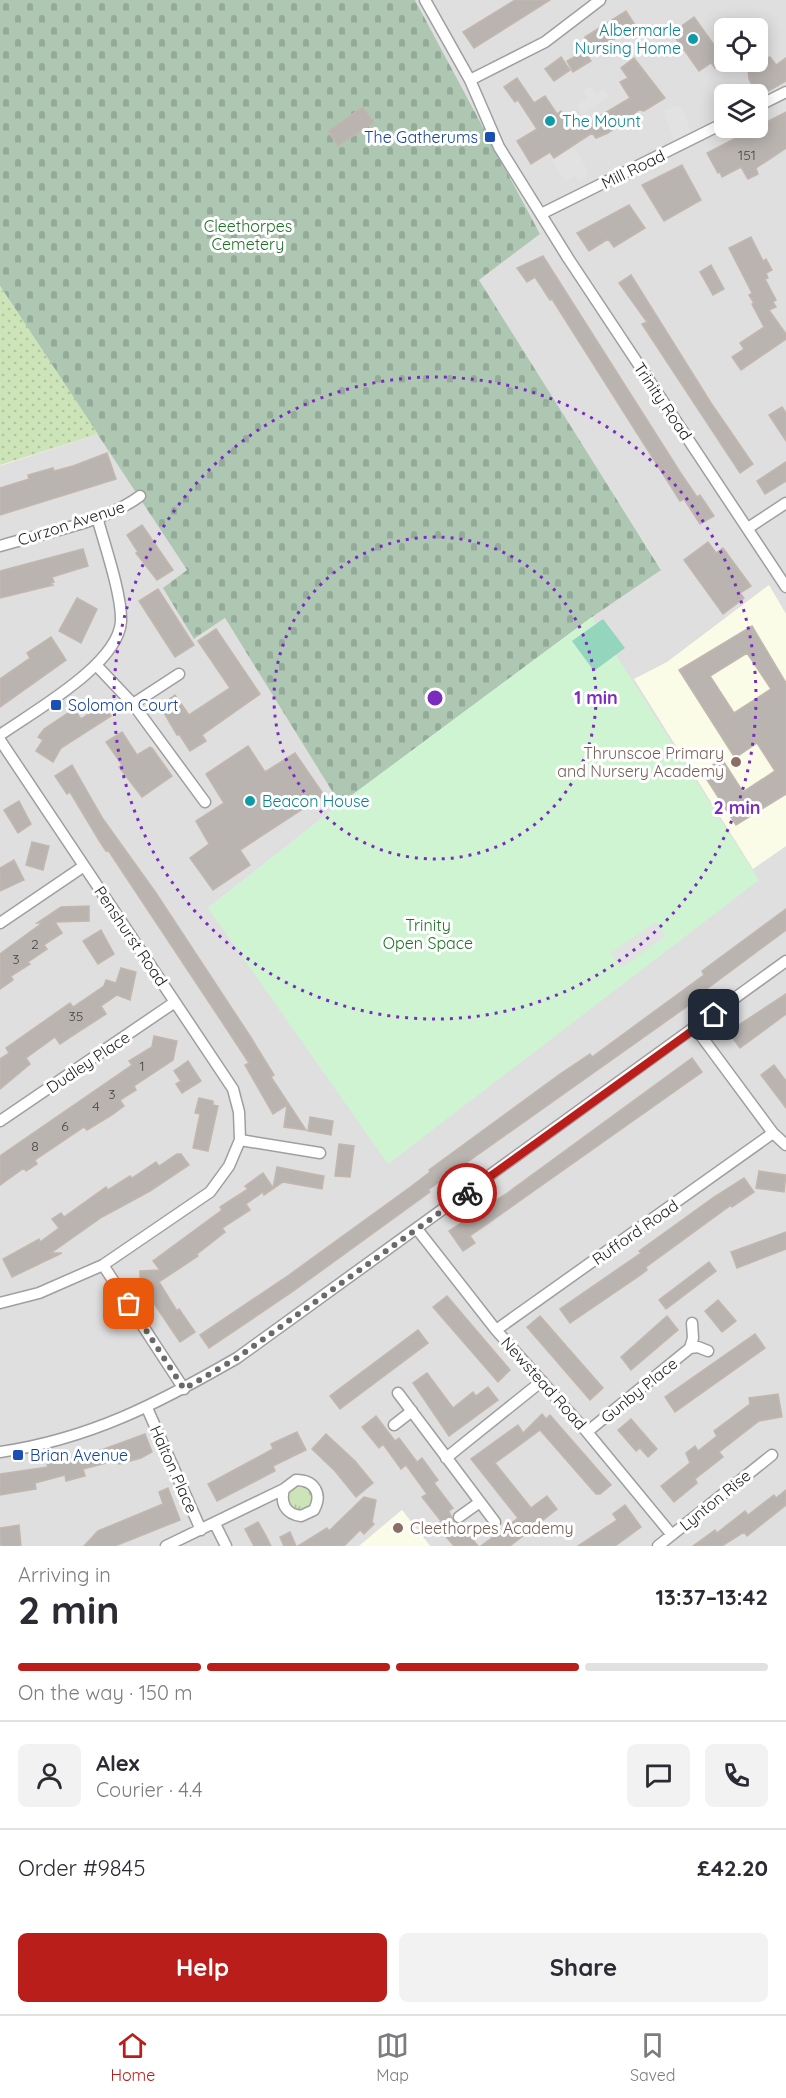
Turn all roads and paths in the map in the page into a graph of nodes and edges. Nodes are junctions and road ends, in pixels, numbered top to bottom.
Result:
1 (425, 0) edge
2 (600, 0) edge
3 (470, 80) junction
4 (786, 92) edge
5 (768, 101) edge
6 (714, 128) edge
7 (541, 214) junction
8 (140, 496) dead end
9 (786, 503) edge
10 (97, 517) junction
11 (748, 528) junction
12 (0, 546) edge
13 (786, 587) edge
14 (97, 666) junction
15 (179, 674) dead end
16 (133, 704) junction
17 (0, 735) edge
18 (0, 740) edge
19 (205, 802) dead end
20 (84, 866) junction
21 (0, 923) edge
22 (786, 961) edge
23 (175, 1002) junction
24 (696, 1029) junction
25 (0, 1121) edge
26 (773, 1133) junction
27 (240, 1140) junction
28 (786, 1145) edge
29 (320, 1153) dead end
30 (417, 1229) junction
31 (103, 1265) junction
32 (0, 1303) edge
33 (692, 1323) dead end
34 (496, 1330) junction
35 (690, 1348) junction
36 (708, 1351) dead end
37 (542, 1382) junction
38 (184, 1389) junction
39 (398, 1393) dead end
40 (147, 1408) junction
41 (412, 1411) junction
42 (394, 1425) dead end
43 (587, 1432) junction
44 (0, 1452) edge
45 (772, 1455) dead end
46 (446, 1458) junction
47 (284, 1489) dead end
48 (480, 1502) junction
49 (459, 1517) dead end
50 (495, 1522) dead end
51 (215, 1524) junction
52 (201, 1530) junction
53 (672, 1535) junction
54 (166, 1546) edge
55 (226, 1546) edge
56 (658, 1546) edge

1 - 3 street, Trinity Road
2 - 3 street
3 - 7 street, Trinity Road
4 - 5 street
6 - 7 street, Mill Road
7 - 11 street, Trinity Road
8 - 10 street, Curzon Avenue
9 - 11 street
10 - 12 street, Curzon Avenue
10 - 14 street
11 - 13 street, Trinity Road
14 - 16 street
14 - 17 street
15 - 16 street
16 - 19 street
18 - 20 street, Penshurst Road
20 - 21 street
20 - 23 street, Penshurst Road
22 - 24 street
23 - 25 street, Dudley Place
23 - 27 street, Penshurst Road
24 - 26 street
24 - 30 street
26 - 28 street
26 - 34 street, Rufford Road
27 - 29 street
27 - 31 street, Penshurst Road
30 - 34 street, Newstead Road
30 - 38 street
31 - 32 street, Penshurst Road
31 - 38 street
33 - 35 street, Gunby Place
34 - 37 street, Newstead Road
35 - 36 street, Gunby Place
35 - 43 street, Gunby Place
37 - 43 street, Newstead Road
37 - 46 street
38 - 40 street
39 - 41 street
40 - 44 street
40 - 52 street, Halton Place
41 - 42 street
41 - 46 street
43 - 53 street, Newstead Road
45 - 53 street, Lynton Rise
46 - 48 street
47 - 51 street, Halton Place
48 - 49 street
48 - 50 street
51 - 52 street, Halton Place
51 - 55 street, Halton Place
52 - 54 street, Halton Place
53 - 56 street, Lynton Rise

